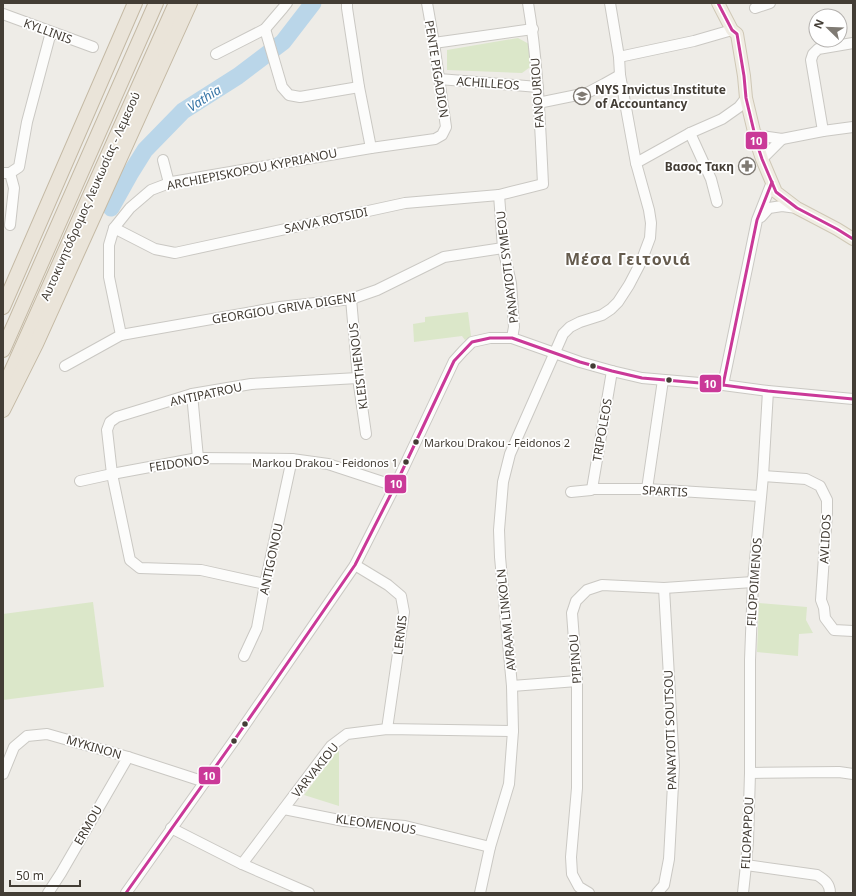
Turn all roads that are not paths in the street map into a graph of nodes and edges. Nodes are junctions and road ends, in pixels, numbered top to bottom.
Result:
1 (135, 3) edge
2 (156, 3) edge
3 (176, 3) edge
4 (190, 3) edge
5 (287, 3) edge
6 (347, 3) edge
7 (427, 3) edge
8 (528, 3) edge
9 (610, 3) edge
10 (718, 3) edge
11 (728, 3) edge
12 (770, 3) edge
13 (755, 8) dead end
14 (3, 14) edge
15 (265, 30) junction
16 (533, 30) junction
17 (732, 30) junction
18 (50, 32) junction
19 (434, 43) junction
20 (853, 43) edge
21 (93, 47) dead end
22 (216, 54) dead end
23 (619, 56) junction
24 (620, 75) junction
25 (439, 79) junction
26 (359, 87) junction
27 (538, 87) junction
28 (745, 93) junction
29 (538, 103) junction
30 (853, 127) edge
31 (823, 131) junction
32 (690, 133) junction
33 (755, 134) junction
34 (442, 135) joint
35 (782, 139) junction
36 (370, 148) junction
37 (762, 159) junction
38 (163, 160) dead end
39 (636, 163) junction
40 (6, 173) edge
41 (772, 182) junction
42 (169, 183) junction
43 (544, 184) joint
44 (499, 195) junction
45 (717, 202) dead end
46 (797, 208) junction
47 (757, 220) junction
48 (10, 225) dead end
49 (114, 228) junction
50 (837, 229) junction
51 (853, 232) edge
52 (853, 239) edge
53 (502, 248) junction
54 (350, 299) junction
55 (3, 307) edge
56 (121, 334) junction
57 (512, 338) junction
58 (3, 350) edge
59 (554, 353) junction
60 (65, 366) dead end
61 (612, 371) junction
62 (358, 378) junction
63 (663, 380) junction
64 (723, 385) junction
65 (3, 390) edge
66 (768, 391) junction
67 (192, 394) junction
68 (853, 399) edge
69 (3, 410) edge
70 (366, 434) dead end
71 (198, 458) junction
72 (292, 459) junction
73 (112, 474) junction
74 (763, 476) junction
75 (80, 481) dead end
76 (395, 486) junction
77 (592, 489) junction
78 (647, 489) junction
79 (572, 492) dead end
80 (760, 496) junction
81 (354, 565) junction
82 (753, 582) junction
83 (265, 584) junction
84 (664, 588) junction
85 (853, 631) edge
86 (244, 656) dead end
87 (576, 681) junction
88 (512, 686) junction
89 (387, 729) junction
90 (513, 731) junction
91 (128, 757) junction
92 (750, 773) junction
93 (3, 774) edge
94 (853, 774) edge
95 (205, 782) junction
96 (284, 809) junction
97 (171, 828) junction
98 (490, 847) junction
99 (242, 864) junction
100 (746, 864) junction
101 (48, 893) edge
102 (126, 893) edge
103 (309, 893) edge
104 (480, 893) edge
105 (589, 893) edge
106 (657, 893) edge
107 (743, 893) edge
108 (830, 893) edge

1 - 55 highway
2 - 58 highway, Αυτοκινητόδρομος Λευκωσίας - Λεμεσού
3 - 65 highway, Αυτοκινητόδρομος Λευκωσίας - Λεμεσού
4 - 69 highway
5 - 15 street
6 - 26 street
7 - 19 street, PENTE PIGADION
8 - 16 street, FANOURIOU
9 - 23 street, AVRAAM LINKOLN
10 - 17 main road
11 - 17 main road
12 - 13 street
14 - 18 street, KYLLINIS
15 - 22 street
15 - 26 street
16 - 19 street
16 - 27 street, FANOURIOU
17 - 23 street
17 - 28 main road
18 - 21 street, KYLLINIS
18 - 40 street
19 - 25 street, PENTE PIGADION
20 - 31 street
23 - 24 street, AVRAAM LINKOLN
24 - 29 street
24 - 39 street, AVRAAM LINKOLN
25 - 27 street, ACHILLEOS
25 - 34 street, PENTE PIGADION
26 - 36 street
27 - 29 street, FANOURIOU
28 - 32 street
28 - 33 main road
29 - 43 street, FANOURIOU
30 - 31 street
31 - 35 street
32 - 39 street
32 - 45 street
33 - 35 street
33 - 37 main road
34 - 36 street, ARCHIEPISKOPOU KYPRIANOU
35 - 37 street
36 - 42 street, ARCHIEPISKOPOU KYPRIANOU
37 - 41 main road
38 - 42 street
39 - 59 street, AVRAAM LINKOLN
40 - 48 street
41 - 46 main road
41 - 47 street
42 - 49 street, ARCHIEPISKOPOU KYPRIANOU
43 - 44 street, SAVVA ROTSIDI
44 - 49 street, SAVVA ROTSIDI
44 - 53 street, PANAYIOTI SYMEOU
46 - 47 street
46 - 50 main road
47 - 64 street
49 - 56 street, ARCHIEPISKOPOU KYPRIANOU
50 - 51 street
50 - 52 main road
53 - 54 street, GEORGIOU GRIVA DIGENI
53 - 57 street, PANAYIOTI SYMEOU
54 - 56 street, GEORGIOU GRIVA DIGENI
54 - 62 street, KLEISTHENOUS
56 - 60 street, GEORGIOU GRIVA DIGENI
57 - 59 street
57 - 76 street
59 - 61 street
59 - 88 street, AVRAAM LINKOLN
61 - 63 street
61 - 77 street, TRIPOLEOS
62 - 67 street, ANTIPATROU
62 - 70 street, KLEISTHENOUS
63 - 64 street
63 - 78 street
64 - 66 street
66 - 68 street
66 - 74 street, FILOPOIMENOS
67 - 71 street
67 - 73 street, ANTIPATROU
71 - 72 street, FEIDONOS
71 - 73 street, FEIDONOS
72 - 76 street, FEIDONOS
72 - 83 street, ANTIGONOU
73 - 75 street, FEIDONOS
73 - 83 street
74 - 80 street, FILOPOIMENOS
74 - 85 street, AVLIDOS
76 - 81 street
77 - 78 street, SPARTIS
77 - 79 street, SPARTIS
78 - 80 street, SPARTIS
80 - 82 street, FILOPOIMENOS
81 - 89 street, LERNIS
81 - 95 street
82 - 84 street, PIPINOU
82 - 92 street, FILOPOIMENOS
83 - 86 street, ANTIGONOU
84 - 87 street, PIPINOU
84 - 106 street, PANAYIOTI SOUTSOU
87 - 88 street
87 - 105 street, PIPINOU
88 - 90 street, AVRAAM LINKOLN
89 - 90 street, VARVAKIOU
89 - 96 street, VARVAKIOU
90 - 98 street, AVRAAM LINKOLN
91 - 93 street, MYKINON
91 - 95 street, MYKINON
91 - 101 street, ERMOU
92 - 94 street
92 - 100 street, FILOPAPPOU
95 - 97 street
96 - 98 street, KLEOMENOUS
96 - 99 street, VARVAKIOU
97 - 99 street
97 - 102 street
98 - 104 street, AVRAAM LINKOLN
99 - 103 street
100 - 107 street, FILOPAPPOU
100 - 108 street

